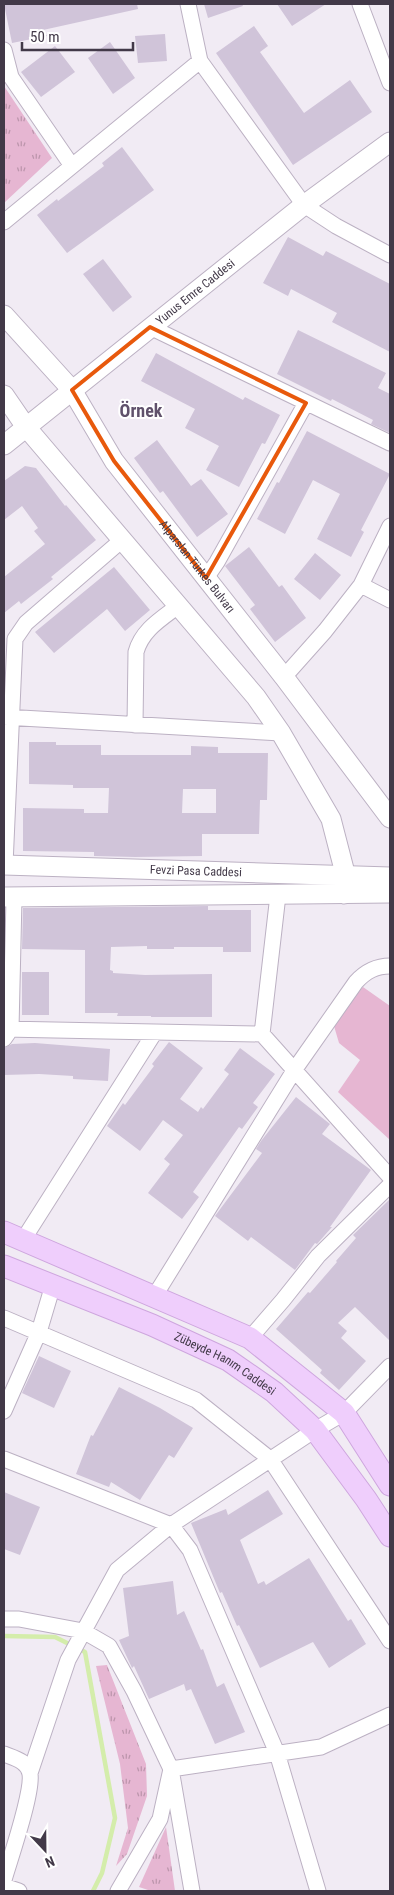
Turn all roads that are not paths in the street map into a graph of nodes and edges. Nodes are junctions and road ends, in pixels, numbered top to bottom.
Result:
1 (188, 4) edge
2 (360, 4) edge
3 (4, 50) edge
4 (200, 61) junction
5 (390, 83) edge
6 (390, 142) edge
7 (72, 166) junction
8 (304, 204) junction
9 (4, 222) edge
10 (390, 255) edge
11 (4, 314) edge
12 (150, 327) junction
13 (72, 390) junction
14 (4, 395) edge
15 (306, 402) junction
16 (26, 428) junction
17 (390, 443) edge
18 (4, 445) edge
19 (390, 526) edge
20 (122, 540) junction
21 (206, 578) junction
22 (361, 585) junction
23 (390, 600) edge
24 (178, 606) junction
25 (284, 677) junction
26 (8, 718) edge
27 (135, 725) junction
28 (281, 733) junction
29 (390, 818) edge
30 (4, 865) edge
31 (345, 886) junction
32 (388, 886) edge
33 (278, 895) junction
34 (9, 898) edge
35 (390, 966) edge
36 (6, 1032) edge
37 (155, 1032) junction
38 (262, 1034) junction
39 (295, 1070) junction
40 (390, 1177) edge
41 (390, 1185) edge
42 (13, 1236) edge
43 (4, 1266) edge
44 (53, 1285) junction
45 (154, 1297) junction
46 (4, 1318) edge
47 (39, 1332) junction
48 (250, 1338) junction
49 (390, 1366) edge
50 (4, 1411) edge
51 (344, 1413) junction
52 (315, 1430) junction
53 (4, 1459) edge
54 (270, 1459) junction
55 (390, 1486) edge
56 (171, 1526) junction
57 (390, 1536) edge
58 (4, 1619) edge
59 (82, 1632) junction
60 (390, 1641) edge
61 (390, 1715) edge
62 (4, 1754) edge
63 (277, 1754) junction
64 (171, 1769) junction
65 (30, 1773) junction
66 (4, 1880) edge
67 (4, 1886) edge
68 (18, 1891) edge
69 (118, 1891) edge
70 (192, 1891) edge
71 (318, 1891) edge

1 - 4 street
2 - 5 street
3 - 7 street
4 - 7 street
4 - 8 street
6 - 8 street, Yunus Emre Caddesi
7 - 9 street
8 - 10 street
8 - 12 street, Yunus Emre Caddesi
11 - 13 street, Alparslan Türkes Bulvarı
12 - 13 street, Yunus Emre Caddesi
12 - 15 street
13 - 16 street, Yunus Emre Caddesi
13 - 21 street, Alparslan Türkes Bulvarı
14 - 16 street
15 - 17 street
15 - 21 street
16 - 18 street, Yunus Emre Caddesi
16 - 20 street
19 - 22 street
20 - 24 street
20 - 26 street
21 - 25 street, Alparslan Türkes Bulvarı
22 - 23 street
22 - 25 street
24 - 27 street
24 - 28 street
25 - 29 street, Alparslan Türkes Bulvarı
26 - 27 street
26 - 30 street
27 - 28 street
28 - 31 street
30 - 31 street, Fevzi Pasa Caddesi
31 - 32 street, Fevzi Pasa Caddesi
31 - 33 street, Fevzi Pasa Caddesi
33 - 34 street, Fevzi Pasa Caddesi
33 - 38 street
34 - 36 street
35 - 39 street
36 - 37 street
37 - 38 street
37 - 42 street
38 - 39 street
39 - 40 street
39 - 45 street
41 - 48 street
42 - 45 main road
43 - 44 main road, Zübeyde Hanım Caddesi
44 - 47 street
44 - 52 main road, Zübeyde Hanım Caddesi
45 - 48 main road
46 - 47 street
47 - 50 street
47 - 54 street
48 - 51 main road
49 - 51 street
51 - 52 street
51 - 55 main road
52 - 54 street
52 - 57 main road, Zübeyde Hanım Caddesi
53 - 56 street
54 - 56 street
54 - 60 street
56 - 59 street
56 - 63 street
58 - 59 street
59 - 64 street
59 - 65 street
61 - 63 street
62 - 65 street
63 - 64 street
63 - 71 street
64 - 69 street
64 - 70 street
65 - 66 street
67 - 68 street

